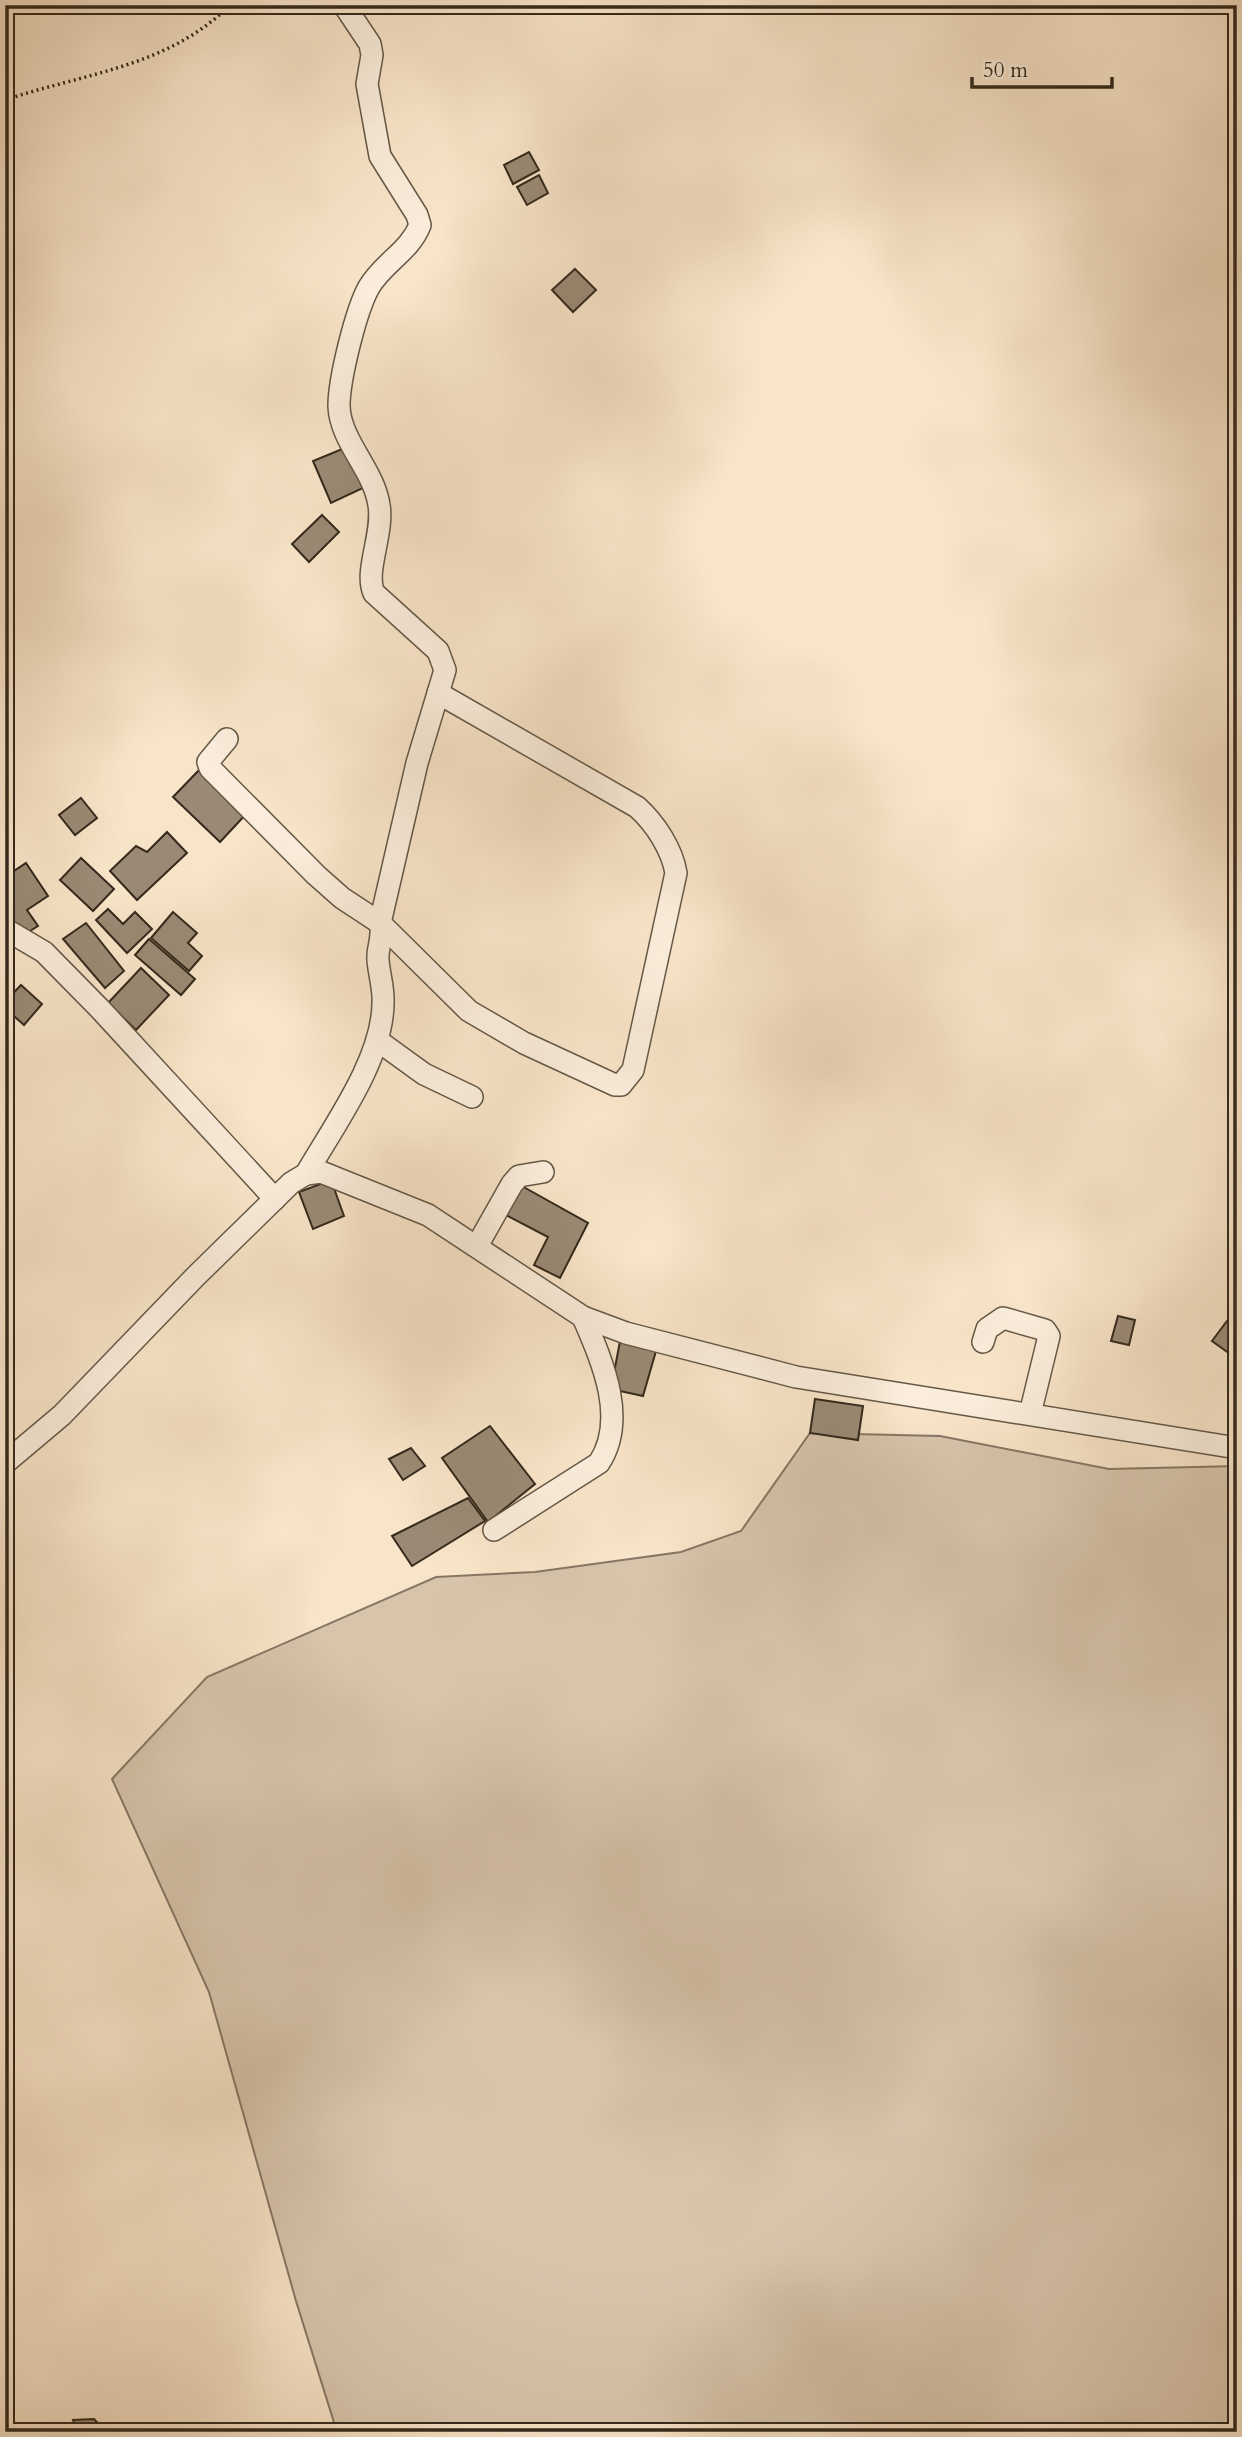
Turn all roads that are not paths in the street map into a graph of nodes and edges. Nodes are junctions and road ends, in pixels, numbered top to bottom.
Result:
1 (344, 5) edge
2 (438, 693) junction
3 (228, 739) dead end
4 (380, 923) junction
5 (5, 929) edge
6 (377, 1040) junction
7 (472, 1097) dead end
8 (542, 1172) dead end
9 (306, 1174) junction
10 (275, 1199) junction
11 (477, 1246) junction
12 (583, 1317) junction
13 (983, 1342) dead end
14 (1030, 1414) junction
15 (1237, 1448) edge
16 (5, 1463) edge
17 (494, 1530) dead end

1 - 2 street
2 - 4 street
2 - 4 street
3 - 4 street
4 - 6 street
5 - 10 street
6 - 7 street
6 - 9 street
8 - 11 street
9 - 10 street
9 - 11 street
10 - 16 street
11 - 12 street
12 - 14 street
12 - 17 street
13 - 14 street
14 - 15 street

